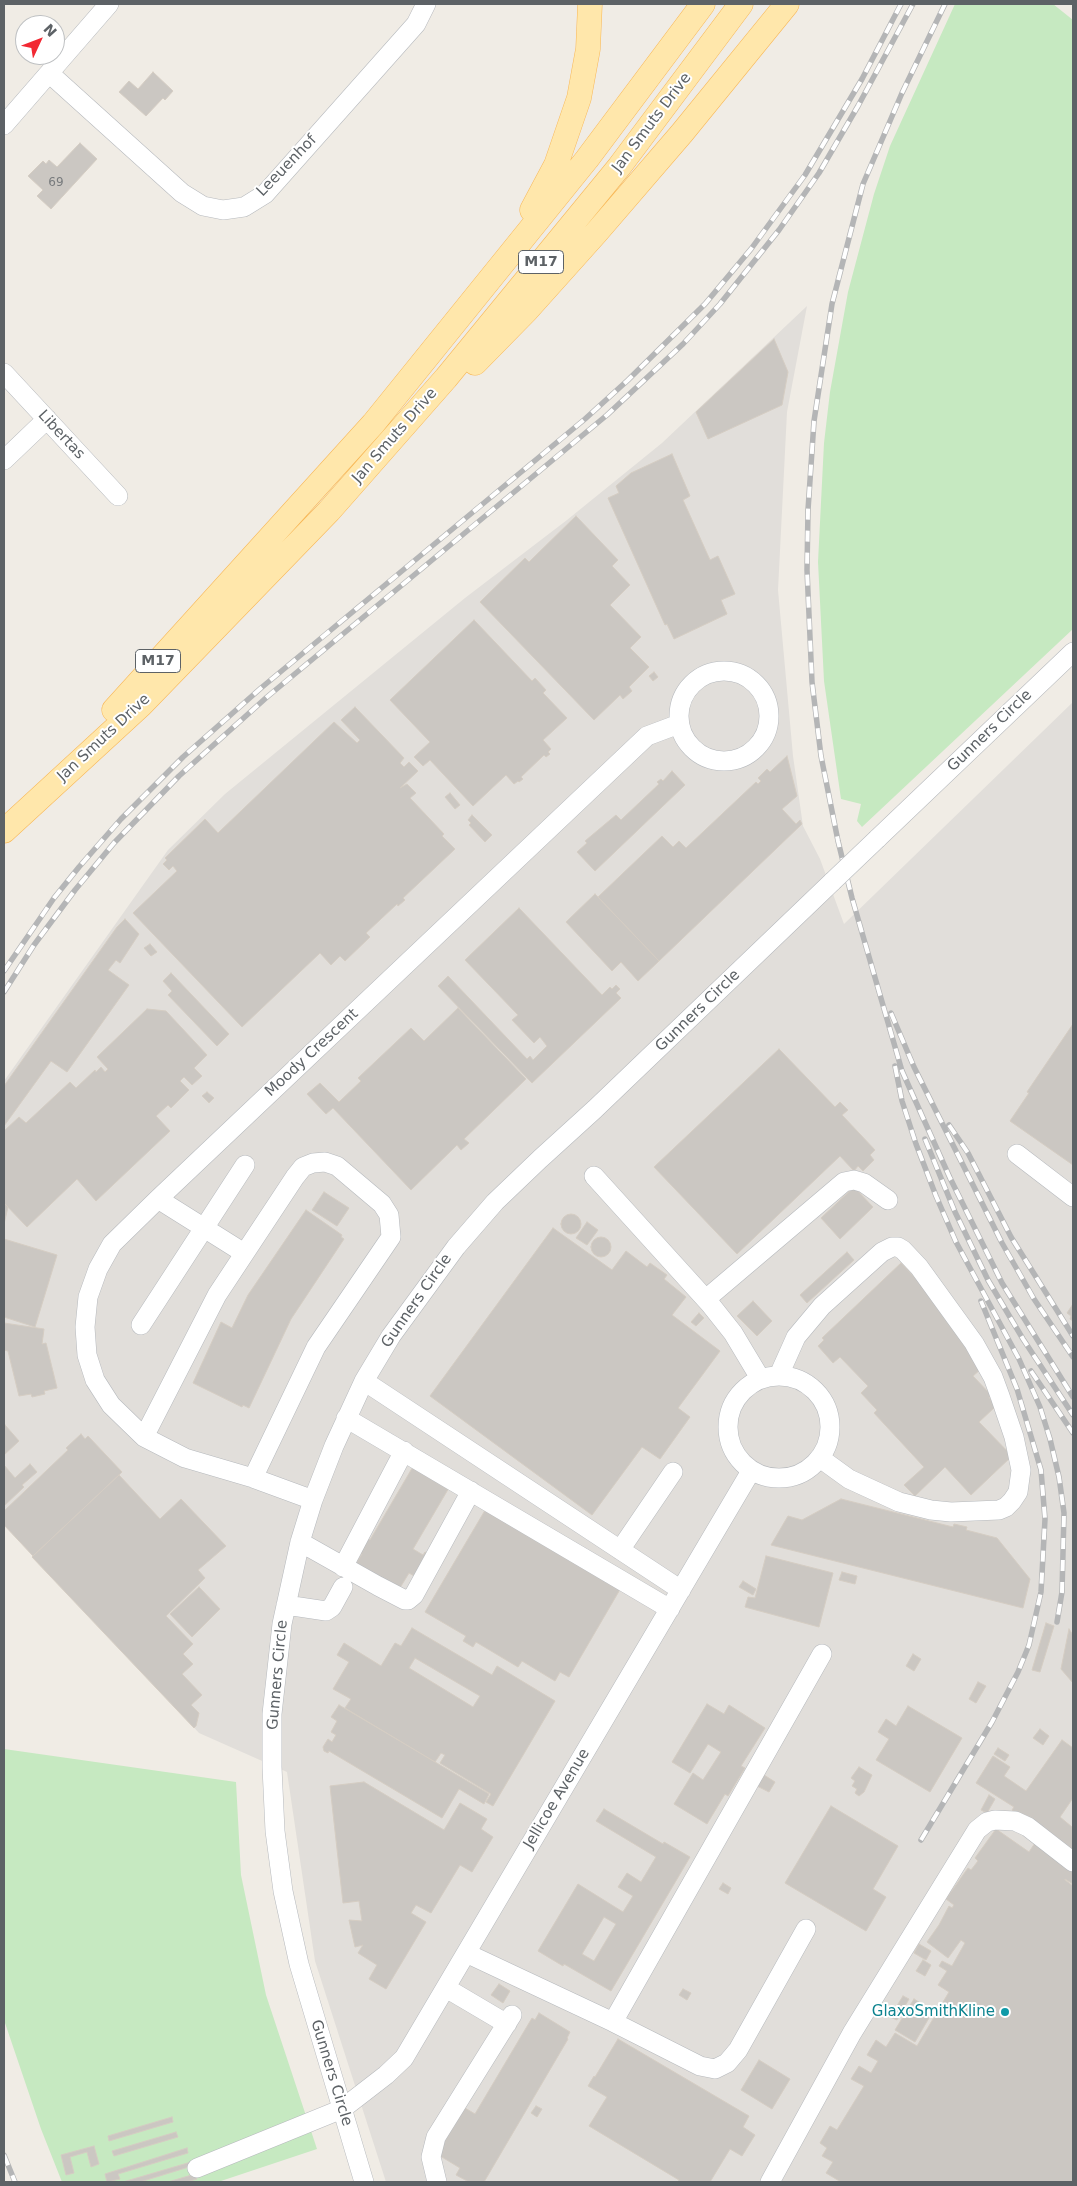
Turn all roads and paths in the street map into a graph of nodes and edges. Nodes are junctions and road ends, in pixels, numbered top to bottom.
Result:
1 (109, 4) edge
2 (426, 4) edge
3 (590, 4) edge
4 (703, 4) edge
5 (741, 4) edge
6 (787, 4) edge
7 (49, 73) junction
8 (5, 122) edge
9 (504, 262) junction
10 (4, 373) edge
11 (47, 419) junction
12 (396, 435) junction
13 (4, 460) edge
14 (118, 496) dead end
15 (1073, 652) edge
16 (679, 724) junction
17 (5, 831) edge
18 (1017, 1154) dead end
19 (245, 1165) dead end
20 (594, 1176) dead end
21 (1073, 1197) edge
22 (158, 1198) junction
23 (888, 1200) dead end
24 (205, 1228) junction
25 (244, 1253) junction
26 (706, 1299) junction
27 (141, 1325) dead end
28 (779, 1375) junction
29 (760, 1378) junction
30 (364, 1381) junction
31 (346, 1418) junction
32 (144, 1437) junction
33 (404, 1452) junction
34 (820, 1458) junction
35 (751, 1471) junction
36 (673, 1472) dead end
37 (252, 1478) junction
38 (471, 1491) junction
39 (313, 1500) junction
40 (300, 1542) junction
41 (620, 1550) junction
42 (343, 1566) junction
43 (343, 1587) dead end
44 (681, 1590) junction
45 (286, 1605) junction
46 (670, 1609) junction
47 (822, 1654) dead end
48 (1073, 1862) edge
49 (806, 1928) dead end
50 (466, 1953) junction
51 (446, 1988) junction
52 (612, 2022) junction
53 (342, 2109) junction
54 (197, 2168) dead end
55 (364, 2182) edge
56 (436, 2182) edge
57 (770, 2182) edge

1 - 7 street
2 - 7 street, Leeuenhof
3 - 9 main road
4 - 9 main road, Jan Smuts Drive / M17
5 - 12 main road, Jan Smuts Drive / M17
6 - 12 main road
7 - 8 street
9 - 17 main road, Jan Smuts Drive / M17
10 - 11 street, Libertas
11 - 13 street
11 - 14 street, Libertas
12 - 17 main road, Jan Smuts Drive / M17
15 - 30 street, Gunners Circle, bridge
16 - 16 street
16 - 22 street, Moody Crescent
18 - 21 street
19 - 24 street
20 - 26 street
22 - 24 street
22 - 32 street, Moody Crescent
23 - 26 street
24 - 25 street
24 - 27 street
25 - 32 street
25 - 37 street
26 - 29 street
28 - 29 street
28 - 34 street
28 - 34 street
29 - 35 street
30 - 31 street, Gunners Circle
30 - 41 street
31 - 33 street
31 - 39 street, Gunners Circle
32 - 37 street, Moody Crescent
33 - 38 street
33 - 42 street
34 - 35 street
35 - 44 street, Jellicoe Avenue
36 - 41 street
37 - 39 street, Moody Crescent
38 - 42 street
38 - 46 street
39 - 40 street, Gunners Circle
40 - 42 street
40 - 45 street, Gunners Circle
41 - 44 street
43 - 45 street
44 - 46 street, Jellicoe Avenue
45 - 53 street, Gunners Circle
46 - 50 street, Jellicoe Avenue
47 - 52 street
48 - 57 street
49 - 52 street
50 - 51 street, Jellicoe Avenue
50 - 52 street
51 - 53 street, Jellicoe Avenue
51 - 56 street
53 - 54 street, Jellicoe Avenue
53 - 55 street, Gunners Circle

